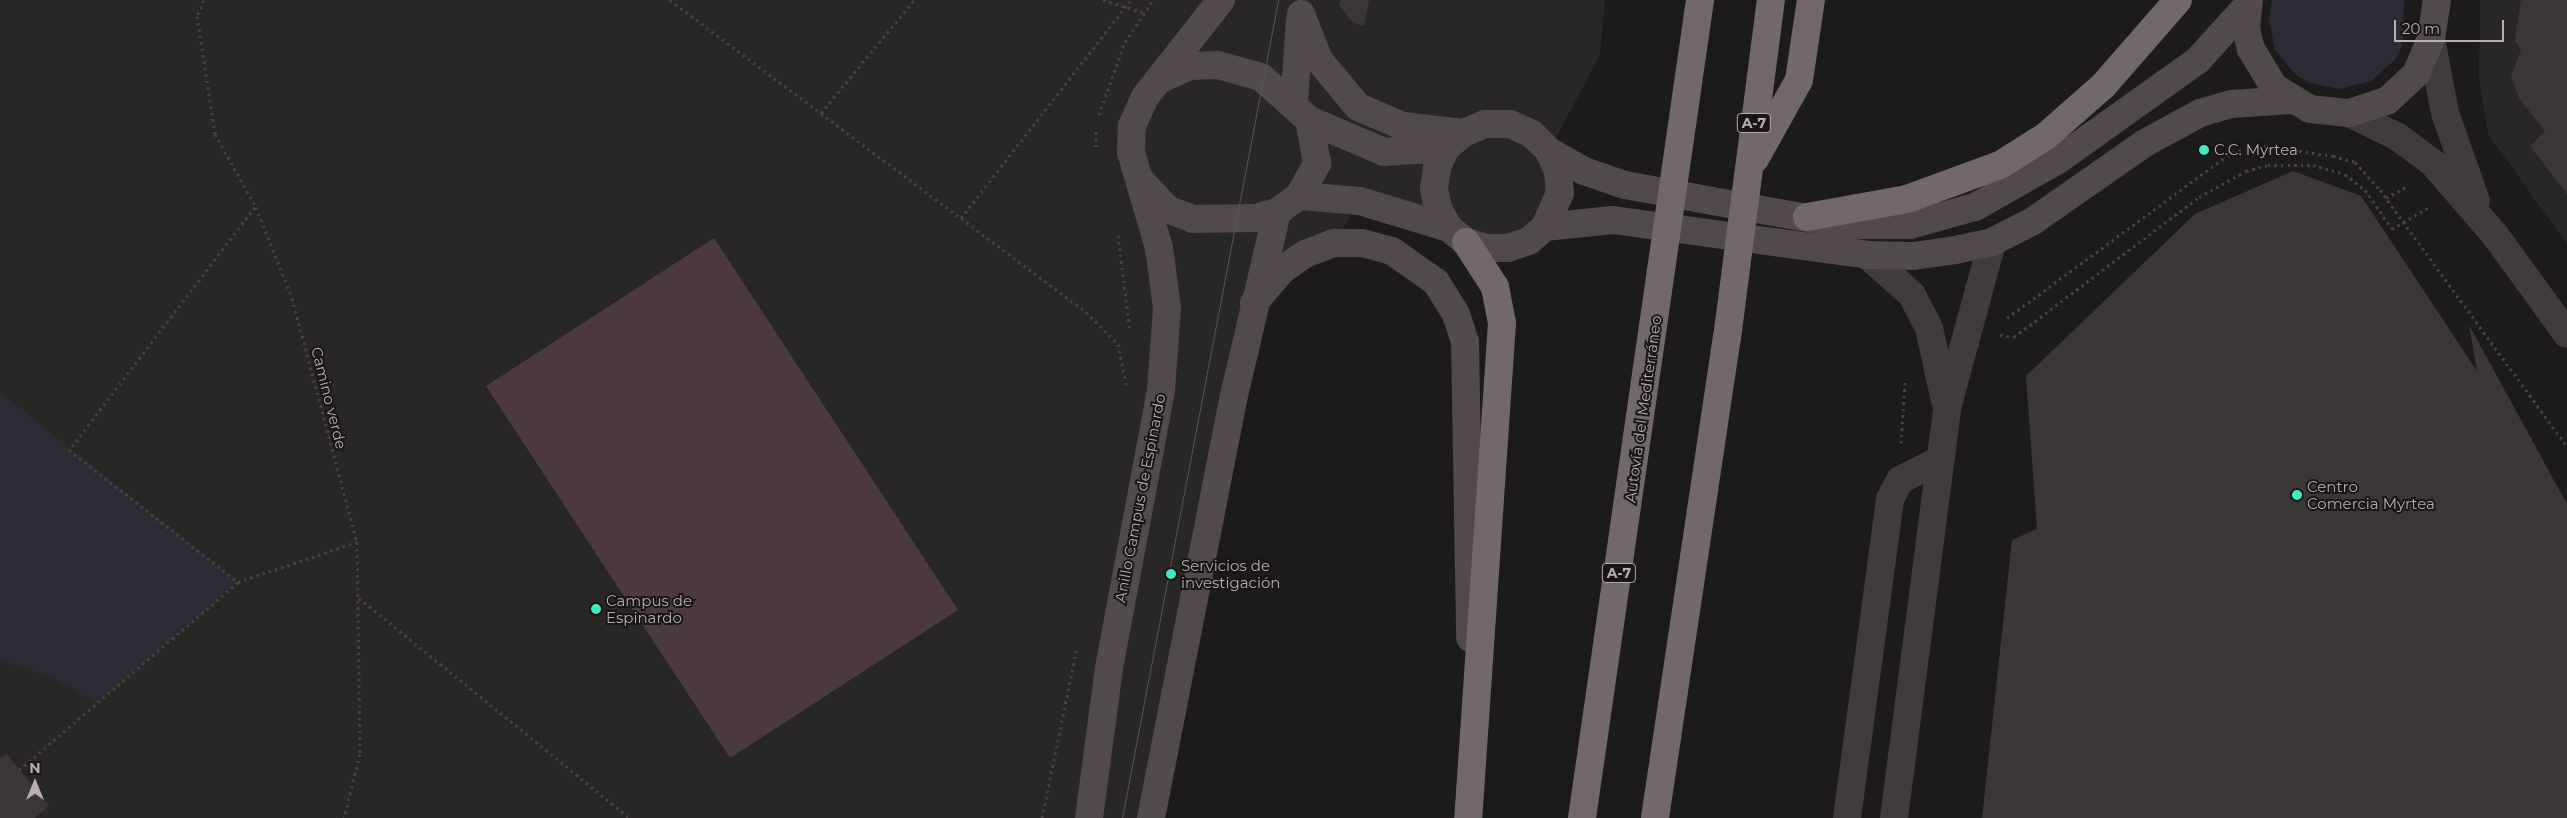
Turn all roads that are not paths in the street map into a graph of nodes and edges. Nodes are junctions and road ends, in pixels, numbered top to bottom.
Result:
1 (1221, 0) edge
2 (1700, 0) edge
3 (1771, 0) edge
4 (1811, 0) edge
5 (2178, 0) edge
6 (2248, 3) edge
7 (1302, 7) edge
8 (2433, 14) edge
9 (1164, 77) junction
10 (2292, 100) junction
11 (1302, 112) junction
12 (2349, 113) junction
13 (1455, 141) junction
14 (1549, 151) junction
15 (1748, 171) junction
16 (1139, 179) junction
17 (1299, 196) junction
18 (1278, 212) junction
19 (1807, 217) junction
20 (1546, 227) junction
21 (1458, 235) junction
22 (2495, 235) junction
23 (1992, 242) junction
24 (1867, 255) junction
25 (1254, 303) junction
26 (2567, 334) edge
27 (1947, 408) junction
28 (1940, 460) junction
29 (1471, 745) junction
30 (1089, 818) edge
31 (1150, 818) edge
32 (1468, 818) edge
33 (1582, 818) edge
34 (1655, 818) edge
35 (1847, 818) edge
36 (1894, 818) edge

1 - 9 main road, Anillo Campus de Espinardo
2 - 33 highway, Autovía del Mediterráneo / A-7
3 - 15 highway, A-7
4 - 15 highway
5 - 19 highway
6 - 10 main road
6 - 19 main road
7 - 11 main road, Anillo Campus de Espinardo
7 - 13 main road
8 - 12 main road
8 - 22 street
9 - 11 main road, Anillo Campus de Espinardo
9 - 16 main road, Anillo Campus de Espinardo
10 - 12 main road
10 - 23 main road
11 - 13 main road
11 - 17 main road, Anillo Campus de Espinardo
12 - 22 street
13 - 14 main road
13 - 21 main road
14 - 19 main road
14 - 20 main road
15 - 34 highway, A-7
16 - 18 main road, Anillo Campus de Espinardo
16 - 30 main road, Anillo Campus de Espinardo
17 - 18 main road, Anillo Campus de Espinardo
17 - 21 main road
18 - 25 main road
20 - 21 main road
20 - 24 main road
21 - 29 highway
22 - 26 street
23 - 24 main road
23 - 27 street
24 - 27 street
25 - 29 main road
25 - 31 main road
27 - 28 street
28 - 35 street
28 - 36 street
29 - 32 highway

